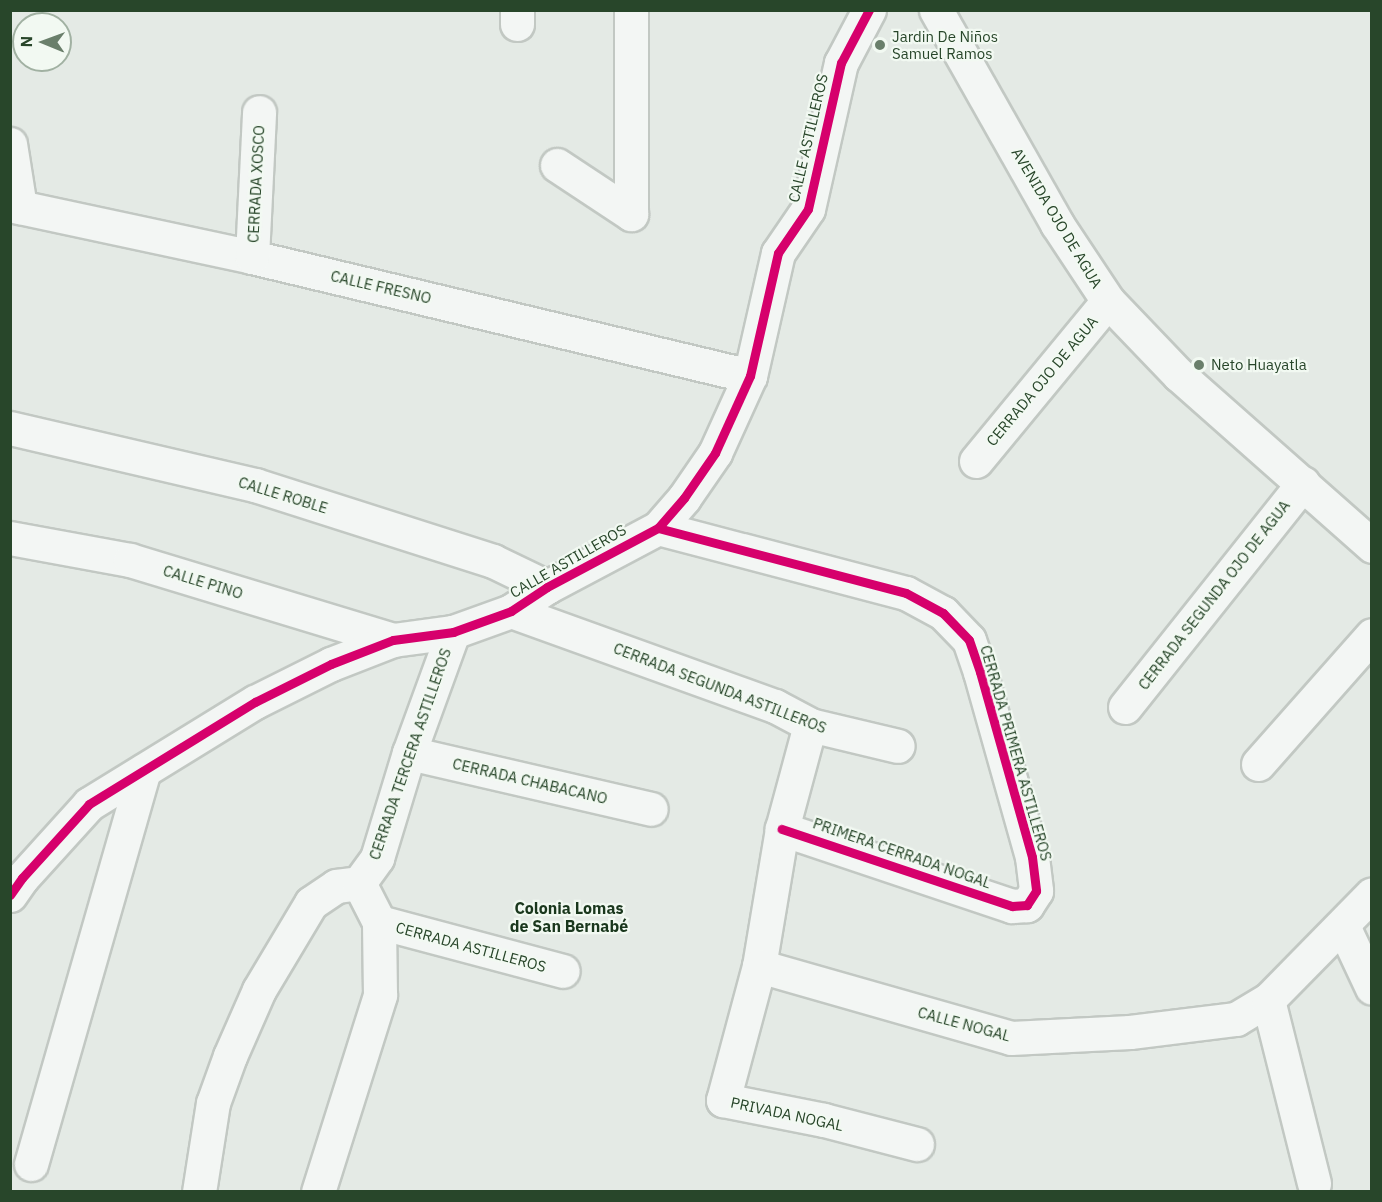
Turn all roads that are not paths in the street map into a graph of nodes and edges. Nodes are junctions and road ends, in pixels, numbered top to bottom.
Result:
1 (631, 10) edge
2 (869, 10) edge
3 (943, 14) edge
4 (259, 112) dead end
5 (10, 144) edge
6 (556, 165) dead end
7 (16, 206) edge
8 (252, 257) junction
9 (1108, 301) junction
10 (750, 376) junction
11 (10, 428) edge
12 (976, 461) dead end
13 (1303, 483) junction
14 (658, 528) junction
15 (10, 538) edge
16 (1371, 546) edge
17 (547, 587) junction
18 (511, 611) junction
19 (453, 632) junction
20 (1371, 635) edge
21 (393, 640) junction
22 (1125, 708) dead end
23 (810, 725) junction
24 (898, 746) dead end
25 (409, 753) junction
26 (1258, 764) dead end
27 (144, 771) junction
28 (651, 809) dead end
29 (782, 829) junction
30 (359, 882) junction
31 (1371, 894) edge
32 (10, 895) edge
33 (1012, 906) joint
34 (379, 922) junction
35 (1343, 926) junction
36 (759, 966) junction
37 (563, 971) dead end
38 (1371, 988) edge
39 (1268, 1000) junction
40 (917, 1144) dead end
41 (31, 1164) dead end
42 (1314, 1183) dead end
43 (325, 1188) edge
44 (199, 1191) edge

1 - 6 street
2 - 10 street, CALLE ASTILLEROS
3 - 9 street, AVENIDA OJO DE AGUA
4 - 8 street, CERRADA XOSCO
5 - 7 street
7 - 8 street, CALLE FRESNO
8 - 10 street, CALLE FRESNO
9 - 12 street, CERRADA OJO DE AGUA
9 - 13 street, AVENIDA OJO DE AGUA
10 - 14 street, CALLE ASTILLEROS
11 - 17 street, CALLE ROBLE
13 - 16 street, AVENIDA OJO DE AGUA
13 - 22 street, CERRADA SEGUNDA OJO DE AGUA
14 - 17 street, CALLE ASTILLEROS
14 - 33 street, CERRADA PRIMERA ASTILLEROS
15 - 21 street, CALLE PINO
17 - 18 street, CALLE ASTILLEROS
18 - 19 street, CALLE ASTILLEROS
18 - 23 street, CERRADA SEGUNDA ASTILLEROS
19 - 21 street, CALLE ASTILLEROS
19 - 25 street, CERRADA TERCERA ASTILLEROS
20 - 26 street
21 - 27 street, CALLE ASTILLEROS
23 - 24 street, CERRADA SEGUNDA ASTILLEROS
23 - 29 street
25 - 28 street, CERRADA CHABACANO
25 - 30 street, CERRADA TERCERA ASTILLEROS
27 - 32 street, CALLE ASTILLEROS
27 - 41 street
29 - 33 street, PRIMERA CERRADA NOGAL
29 - 36 street
30 - 34 street
30 - 44 street
31 - 35 street, CALLE NOGAL
34 - 37 street, CERRADA ASTILLEROS
34 - 43 street
35 - 38 street
35 - 39 street, CALLE NOGAL
36 - 39 street, CALLE NOGAL
36 - 40 street, PRIVADA NOGAL
39 - 42 street

